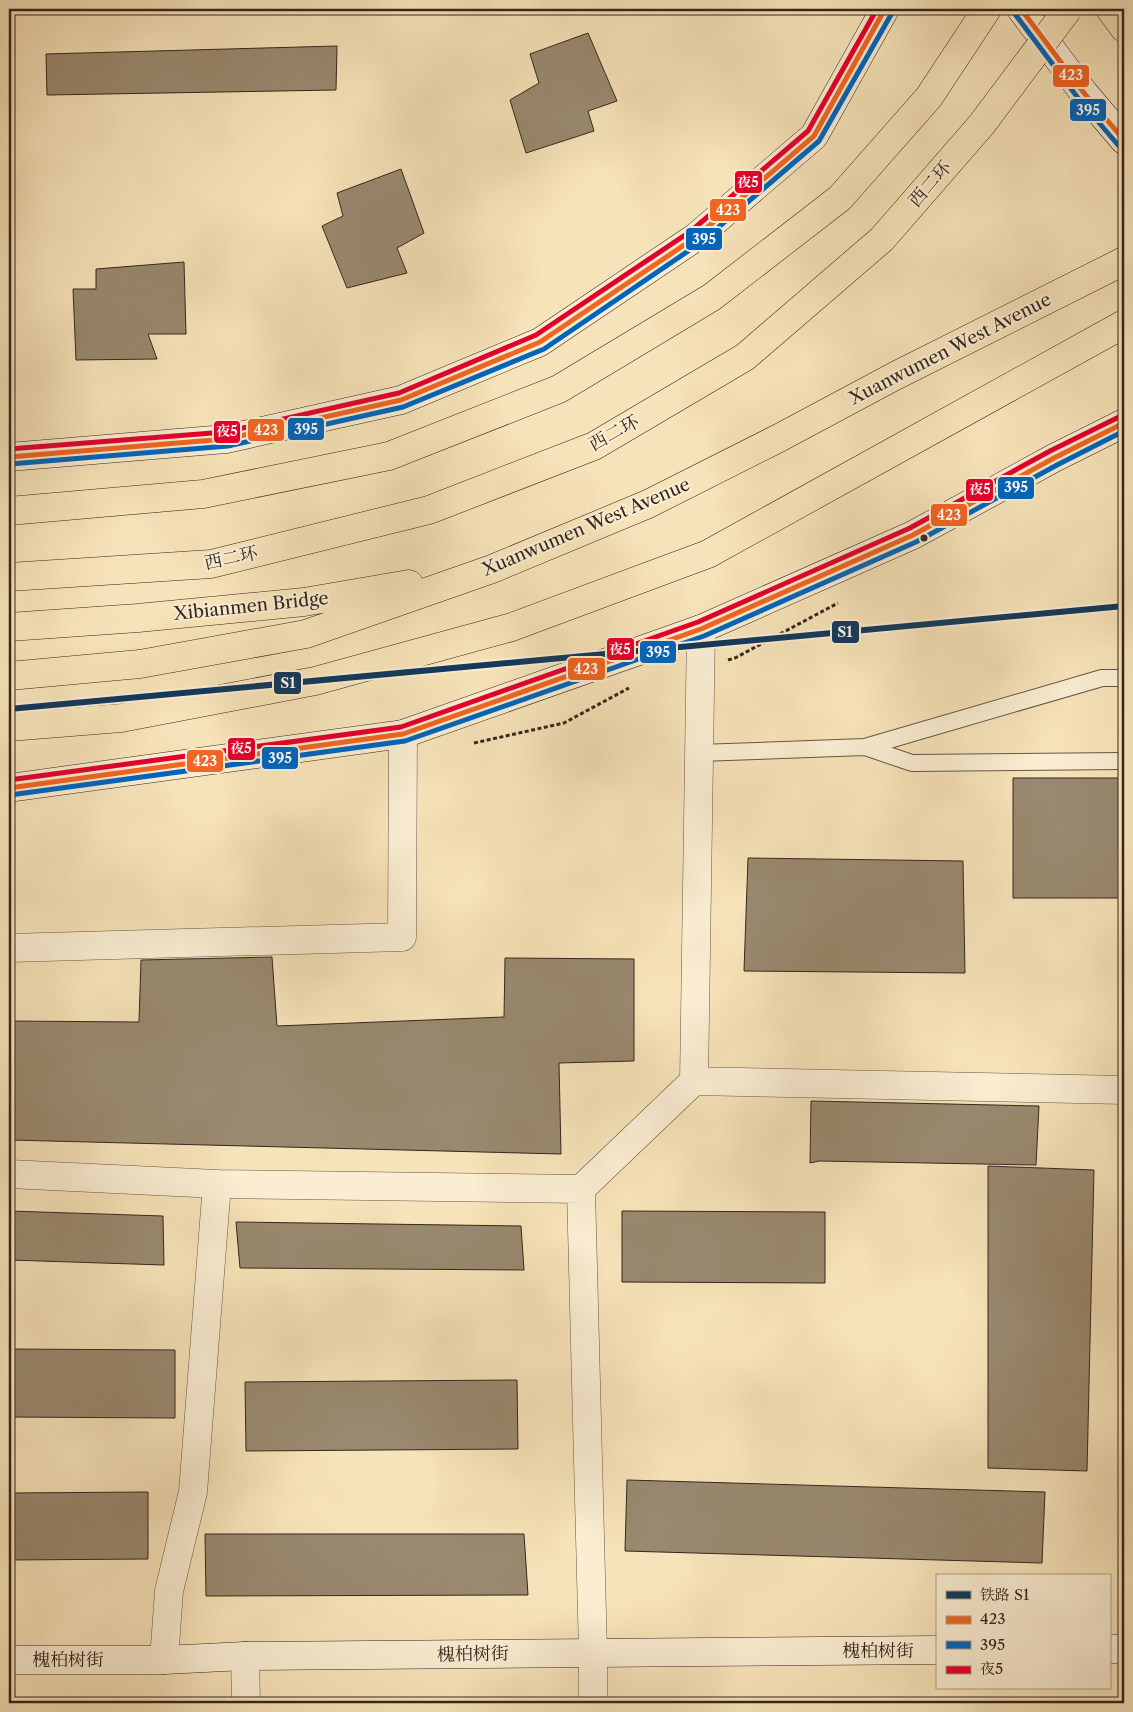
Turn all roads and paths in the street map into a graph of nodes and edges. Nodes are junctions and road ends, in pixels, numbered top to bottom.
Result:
1 (884, 9) edge
2 (987, 9) edge
3 (1021, 9) edge
4 (1068, 9) edge
5 (1110, 9) edge
6 (1124, 28) edge
7 (1124, 140) edge
8 (1124, 261) edge
9 (1124, 324) edge
10 (1124, 423) edge
11 (9, 457) edge
12 (9, 511) edge
13 (492, 569) junction
14 (9, 577) edge
15 (9, 627) edge
16 (701, 629) junction
17 (9, 676) edge
18 (1124, 678) edge
19 (9, 727) edge
20 (403, 734) junction
21 (865, 747) junction
22 (699, 753) junction
23 (1124, 761) edge
24 (9, 788) edge
25 (9, 948) edge
26 (694, 1081) junction
27 (1124, 1090) edge
28 (9, 1174) edge
29 (217, 1184) junction
30 (581, 1189) junction
31 (1110, 1649) edge
32 (1124, 1649) edge
33 (936, 1650) edge
34 (593, 1653) junction
35 (245, 1656) junction
36 (9, 1660) edge
37 (164, 1660) junction
38 (246, 1703) edge
39 (593, 1703) edge

1 - 11 street
2 - 12 highway
3 - 7 street
4 - 14 highway, 西二环, bridge
5 - 6 highway
8 - 13 highway, Xuanwumen West Avenue
9 - 19 highway, bridge
10 - 16 street
13 - 15 highway, Xibianmen Bridge
13 - 17 highway, Xuanwumen West Avenue
16 - 20 street
16 - 22 street
18 - 21 lane
20 - 24 street
20 - 25 street
21 - 22 lane
21 - 23 lane
22 - 26 street
26 - 27 street
26 - 30 street
28 - 29 street
29 - 30 street
29 - 37 street
30 - 34 street
31 - 32 street
33 - 34 street, 槐柏树街
34 - 35 street, 槐柏树街
34 - 39 street
35 - 37 street, 槐柏树街
35 - 38 street
36 - 37 street, 槐柏树街

